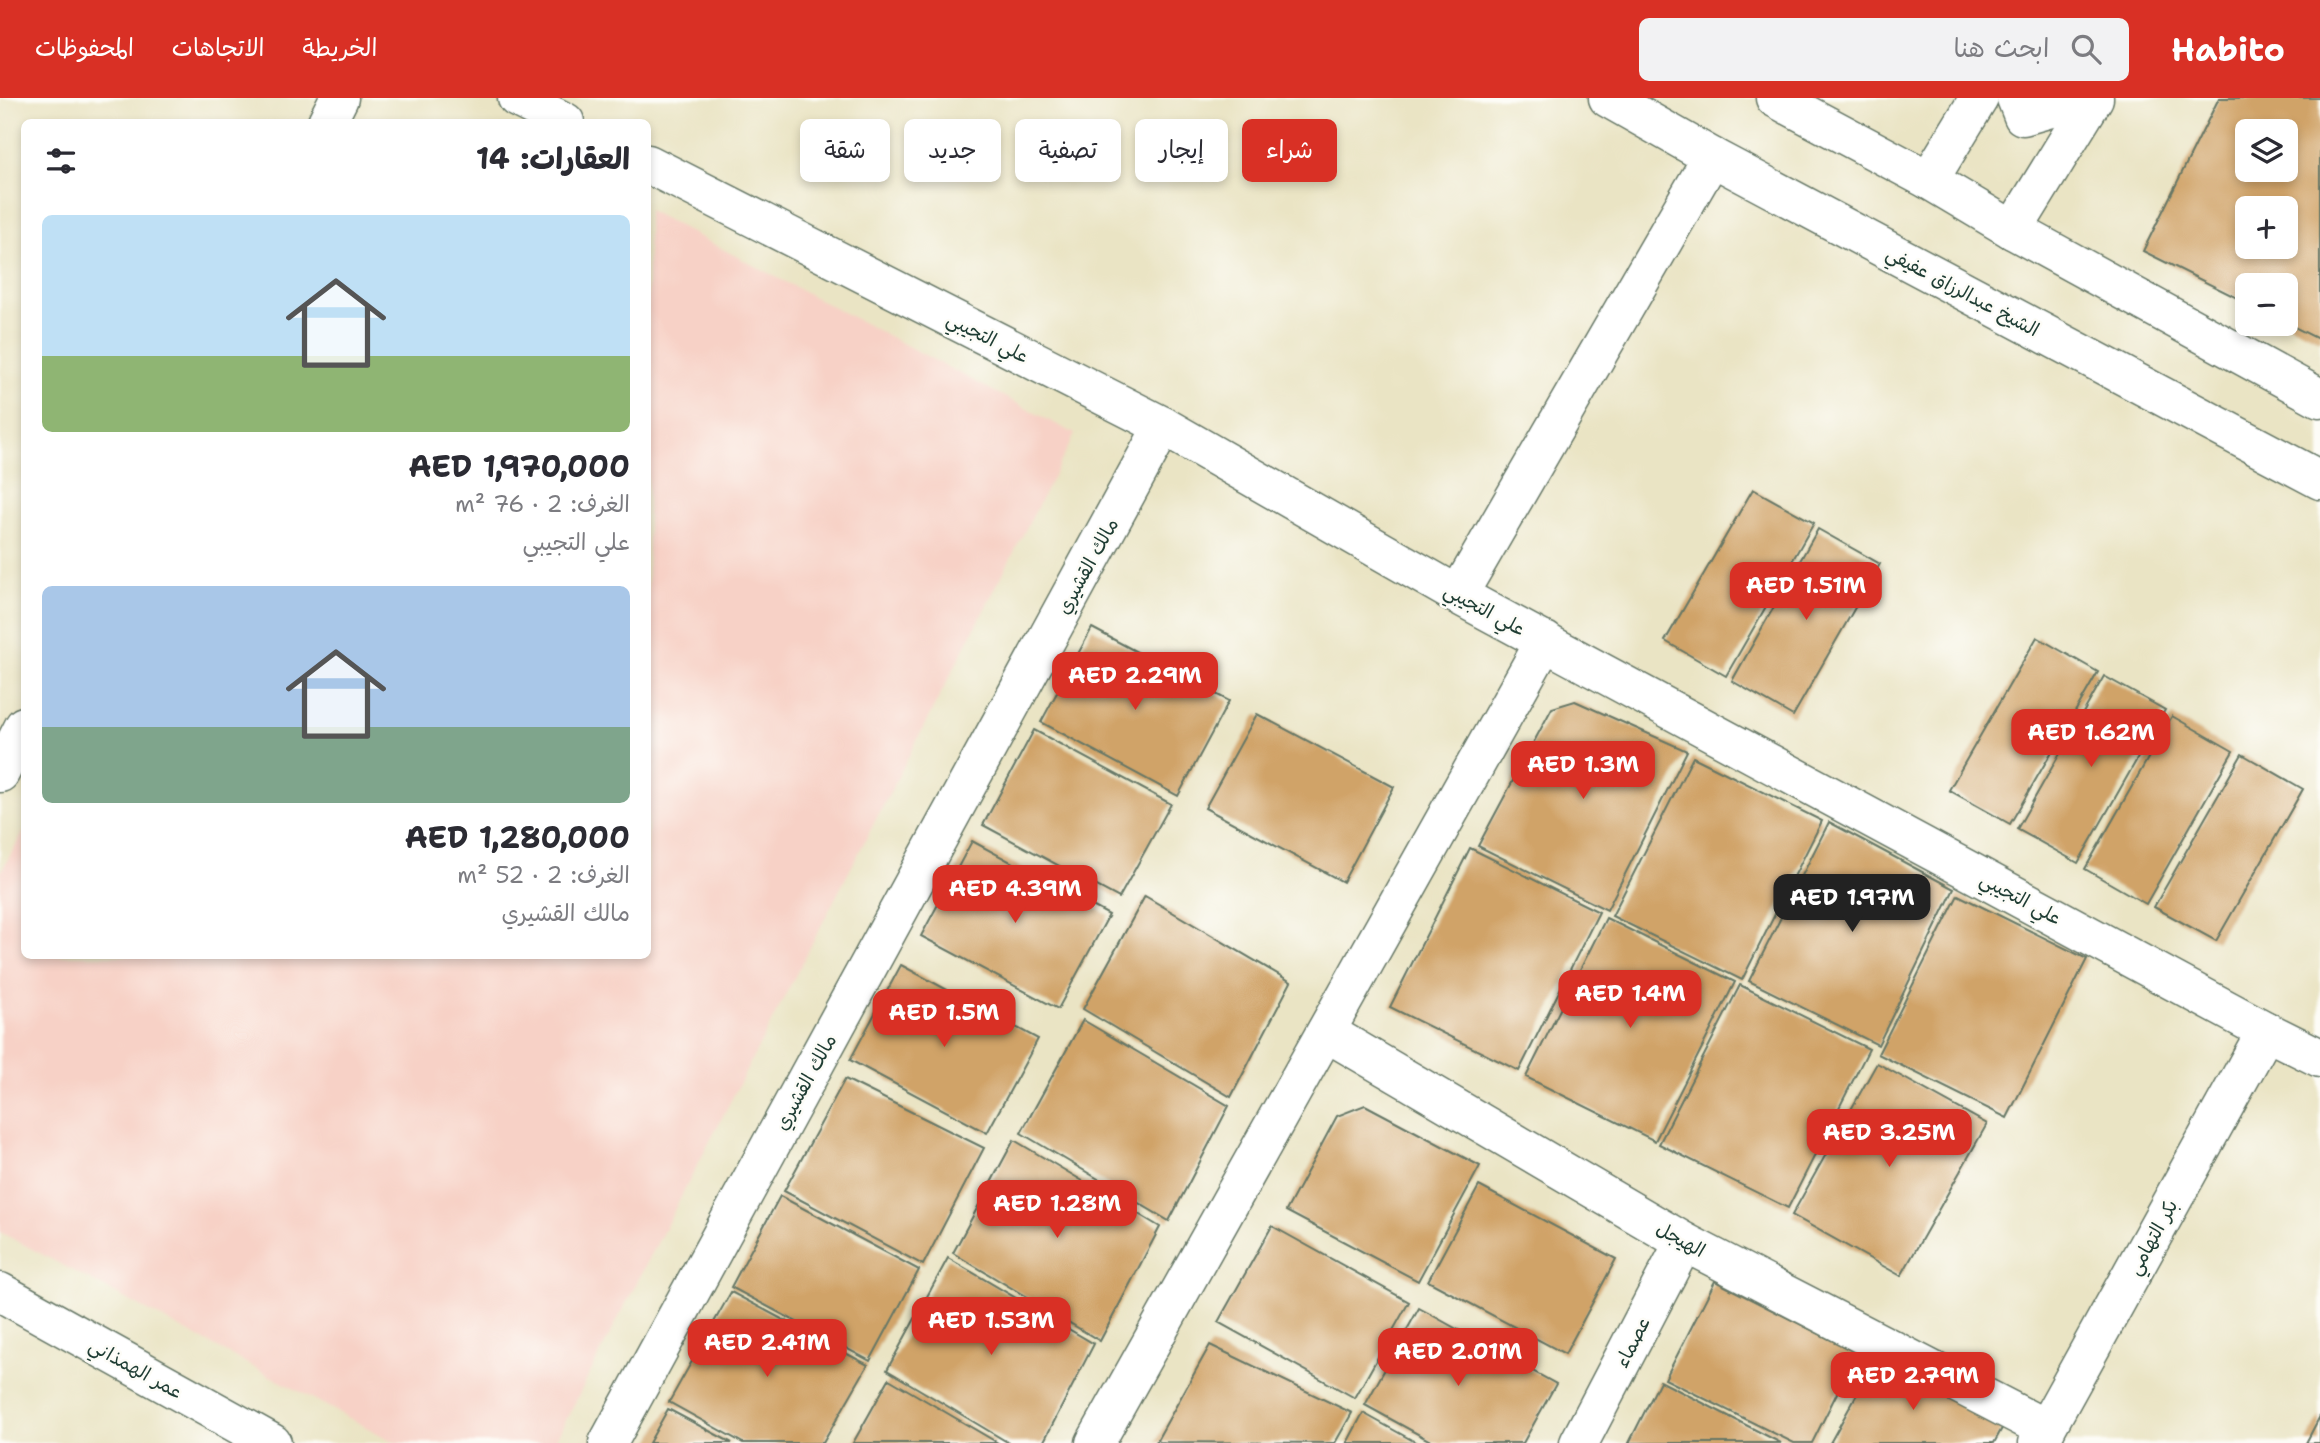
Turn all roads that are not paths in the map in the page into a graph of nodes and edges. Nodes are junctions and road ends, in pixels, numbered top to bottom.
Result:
1 (339, 98) edge
2 (517, 98) edge
3 (1608, 98) edge
4 (1775, 98) edge
5 (1979, 98) edge
6 (2016, 98) edge
7 (2086, 98) edge
8 (2094, 98) edge
9 (328, 119) edge
10 (559, 119) edge
11 (1712, 157) junction
12 (651, 166) edge
13 (1929, 180) junction
14 (2013, 230) junction
15 (2320, 398) edge
16 (1163, 426) junction
17 (2320, 480) edge
18 (1458, 596) junction
19 (1545, 641) junction
20 (21, 731) edge
21 (2, 766) edge
22 (2266, 1031) junction
23 (1326, 1032) junction
24 (2320, 1058) edge
25 (1684, 1242) junction
26 (0, 1292) edge
27 (2042, 1436) edge
28 (272, 1443) edge
29 (608, 1443) edge
30 (1095, 1443) edge
31 (1579, 1443) edge

1 - 9 street
2 - 10 street
3 - 11 street, الشيخ عبدالرزاق عفيفي
4 - 13 street
5 - 13 street
6 - 7 street
8 - 14 street
11 - 17 street, الشيخ عبدالرزاق عفيفي
11 - 18 street
12 - 16 street, علي التجيبي
13 - 14 street
14 - 15 street
16 - 18 street, علي التجيبي
16 - 29 street, مالك القشيري
18 - 19 street, علي التجيبي
19 - 22 street, علي التجيبي
19 - 23 street
20 - 21 street
22 - 24 street, علي التجيبي
22 - 27 street, بكر التهامي
23 - 25 street, الهيجل
23 - 30 street
25 - 27 street, الهيجل
25 - 31 street, عصماء
26 - 28 street, عمر الهمذاني

